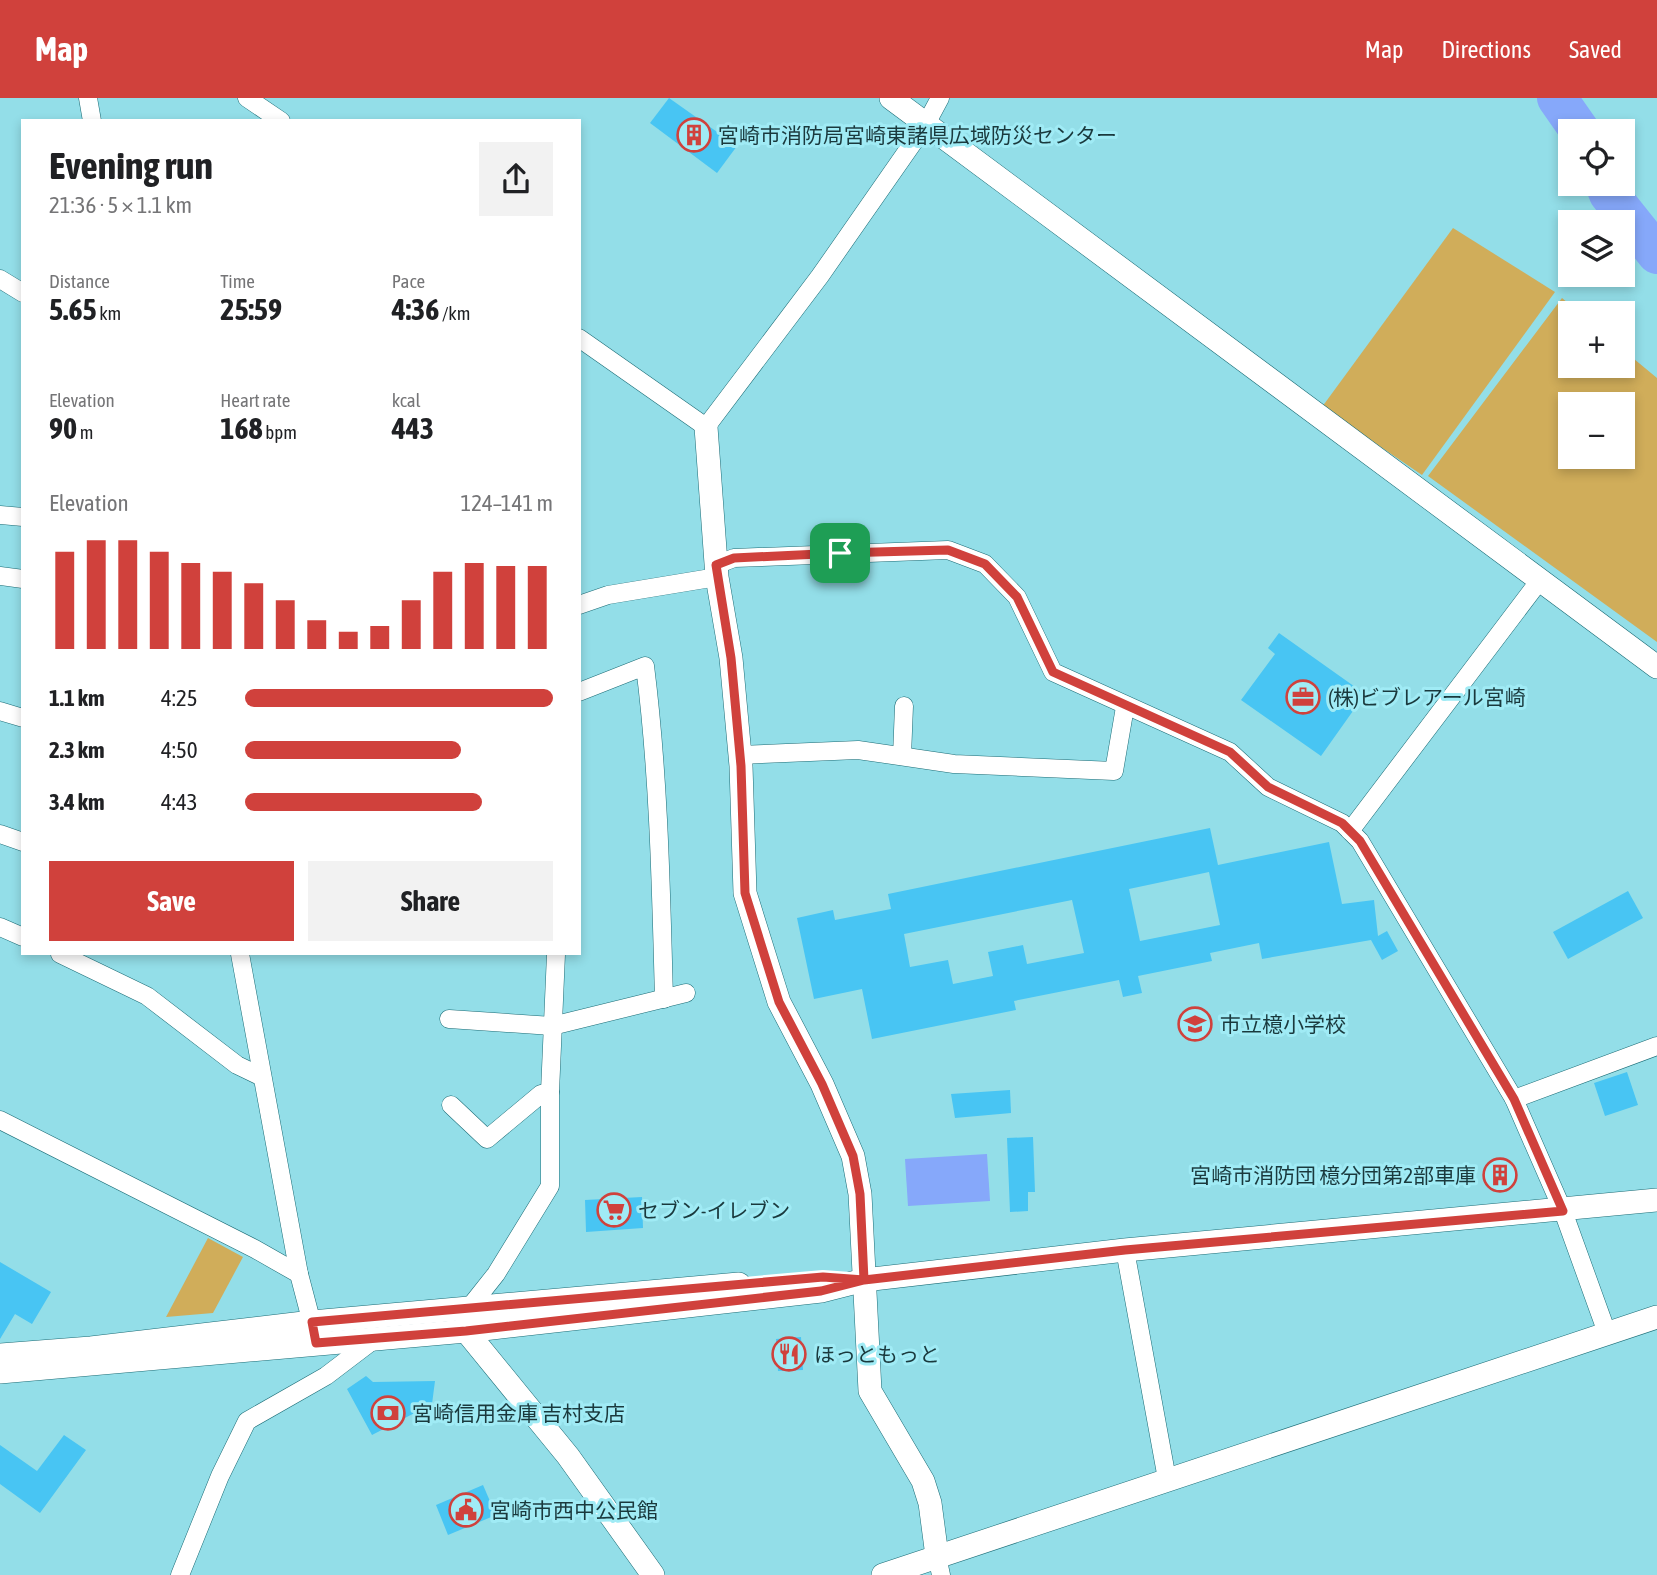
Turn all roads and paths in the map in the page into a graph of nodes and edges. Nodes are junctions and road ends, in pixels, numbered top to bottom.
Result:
1 (88, 98) edge
2 (247, 98) edge
3 (891, 98) edge
4 (940, 98) edge
5 (92, 119) edge
6 (278, 119) edge
7 (926, 124) junction
8 (0, 279) edge
9 (21, 292) edge
10 (581, 339) edge
11 (706, 427) junction
12 (0, 515) edge
13 (21, 517) edge
14 (716, 571) junction
15 (0, 576) edge
16 (21, 579) edge
17 (1540, 580) junction
18 (581, 604) edge
19 (1657, 667) edge
20 (581, 690) edge
21 (904, 706) dead end
22 (1125, 707) junction
23 (0, 711) edge
24 (21, 717) edge
25 (740, 755) junction
26 (902, 756) junction
27 (1350, 831) junction
28 (0, 834) edge
29 (21, 841) edge
30 (0, 927) edge
31 (21, 936) edge
32 (62, 955) edge
33 (240, 955) edge
34 (556, 955) edge
35 (686, 993) dead end
36 (664, 999) junction
37 (449, 1019) dead end
38 (552, 1026) junction
39 (1657, 1046) edge
40 (262, 1077) junction
41 (550, 1092) junction
42 (1514, 1099) junction
43 (451, 1105) dead end
44 (0, 1120) edge
45 (1657, 1200) edge
46 (1563, 1211) junction
47 (1125, 1250) junction
48 (299, 1274) junction
49 (864, 1280) junction
50 (469, 1308) junction
51 (1656, 1320) edge
52 (466, 1331) junction
53 (314, 1333) junction
54 (1607, 1333) junction
55 (376, 1338) junction
56 (0, 1355) edge
57 (0, 1372) edge
58 (1167, 1479) junction
59 (939, 1565) edge
60 (180, 1575) edge
61 (653, 1575) edge
62 (883, 1575) edge

1 - 5 street
2 - 6 street
3 - 7 street
4 - 7 street
7 - 11 street
7 - 17 street
8 - 9 street
10 - 11 street
11 - 14 street
12 - 13 street
14 - 18 street
14 - 22 street
14 - 25 street
15 - 16 street
17 - 19 street
17 - 27 street
20 - 36 street
21 - 26 street
22 - 26 street
22 - 27 street
23 - 24 street
25 - 26 street
25 - 49 street
27 - 42 street
28 - 29 street
30 - 31 street
32 - 40 street
33 - 40 street
34 - 38 street
35 - 36 street
36 - 38 street
37 - 38 street
38 - 41 street
39 - 42 street
40 - 48 street
41 - 43 street
41 - 50 street
42 - 46 street
44 - 48 street
45 - 46 street
46 - 47 street
46 - 54 street
47 - 49 street
47 - 58 street
48 - 53 street
49 - 50 street
49 - 52 street
49 - 59 street
50 - 52 street
50 - 53 street
51 - 54 street
52 - 55 street
52 - 61 street
53 - 55 street
53 - 56 street
53 - 57 street
54 - 58 street
55 - 60 street
58 - 59 street
59 - 62 street

